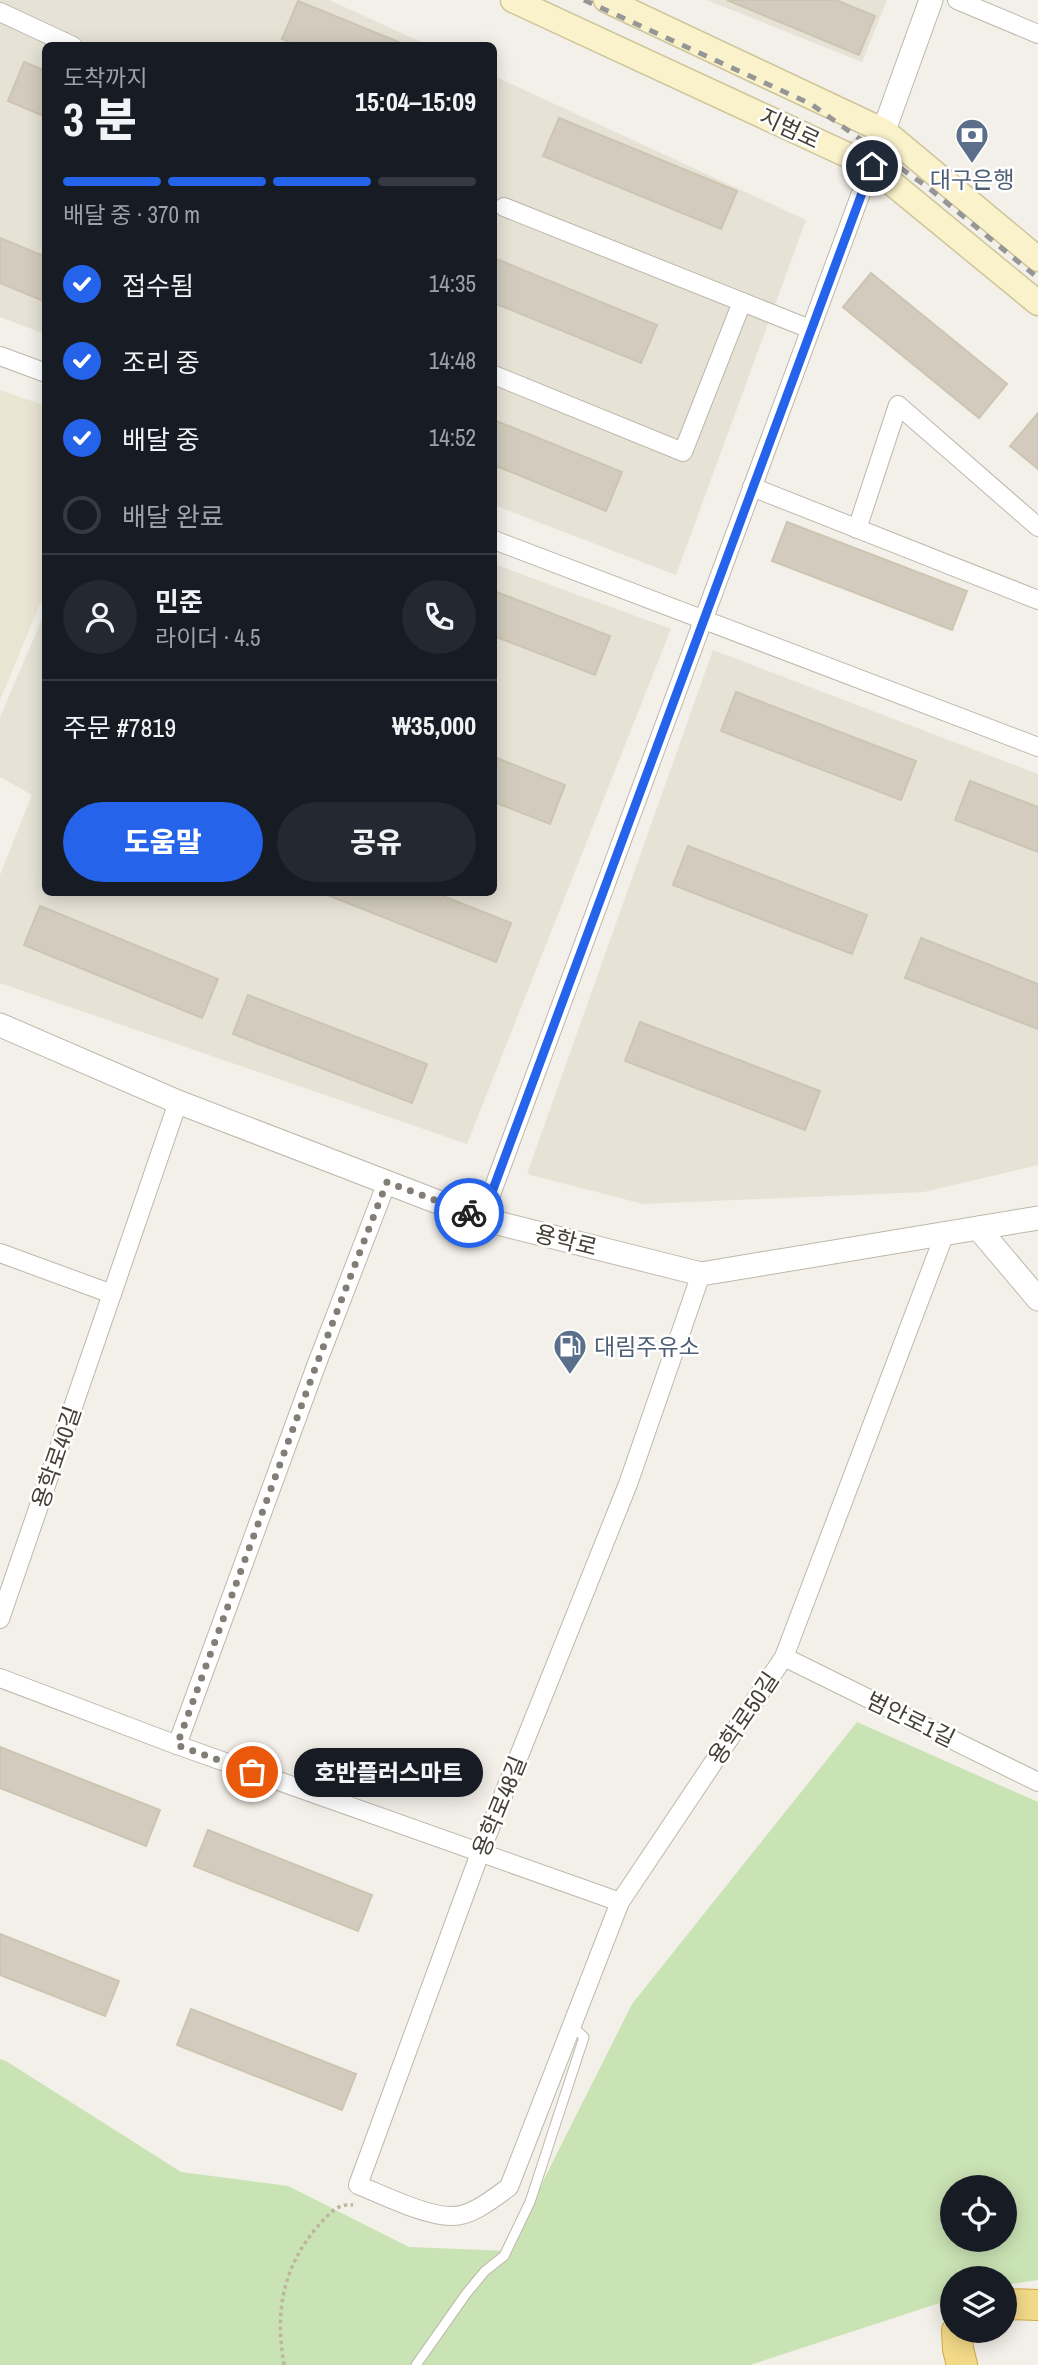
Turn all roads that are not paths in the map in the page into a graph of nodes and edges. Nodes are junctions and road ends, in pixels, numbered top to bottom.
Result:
1 (513, 0) edge
2 (606, 0) edge
3 (957, 0) edge
4 (924, 2) edge
5 (0, 12) edge
6 (1038, 34) edge
7 (64, 42) edge
8 (884, 131) junction
9 (872, 166) junction
10 (504, 207) dead end
11 (1038, 258) edge
12 (742, 302) junction
13 (1038, 303) edge
14 (810, 329) junction
15 (0, 356) edge
16 (42, 372) edge
17 (497, 376) edge
18 (752, 487) junction
19 (1038, 527) edge
20 (857, 528) junction
21 (497, 541) edge
22 (1038, 600) edge
23 (704, 619) junction
24 (1038, 747) edge
25 (2, 1032) edge
26 (178, 1102) junction
27 (387, 1182) junction
28 (1038, 1218) edge
29 (482, 1219) junction
30 (978, 1228) junction
31 (945, 1233) junction
32 (0, 1253) edge
33 (701, 1274) junction
34 (113, 1294) junction
35 (1038, 1299) edge
36 (0, 1619) edge
37 (784, 1657) junction
38 (0, 1678) edge
39 (177, 1745) junction
40 (1038, 1782) edge
41 (480, 1853) junction
42 (620, 1902) junction
43 (572, 2026) junction
44 (509, 2187) joint
45 (1017, 2304) edge
46 (1038, 2305) edge
47 (416, 2365) edge

1 - 9 main road, 지범로
2 - 8 main road
3 - 6 street
4 - 8 street
5 - 7 street
8 - 9 street
8 - 11 main road
9 - 13 main road, 지범로
9 - 14 street
10 - 12 street
12 - 14 street
12 - 17 street
14 - 18 street
15 - 16 street
18 - 20 street
18 - 23 street
19 - 20 street
20 - 22 street
21 - 23 street
23 - 24 street
23 - 29 street
25 - 26 street, 용학로
26 - 27 street, 용학로
26 - 34 street, 용학로40길
27 - 29 street, 용학로
27 - 39 street
28 - 30 street, 용학로
29 - 33 street, 용학로
30 - 31 street, 용학로
30 - 35 street
31 - 33 street, 용학로
31 - 37 street, 용학로50길
32 - 34 street
33 - 41 street, 용학로48길
34 - 36 street, 용학로40길
37 - 40 street, 범안로1길
37 - 42 street, 용학로50길
38 - 39 street
39 - 41 street
41 - 42 street
41 - 44 street, 용학로48길
42 - 43 street, 용학로50길
43 - 44 street, 용학로50길
43 - 47 lane
45 - 46 highway

